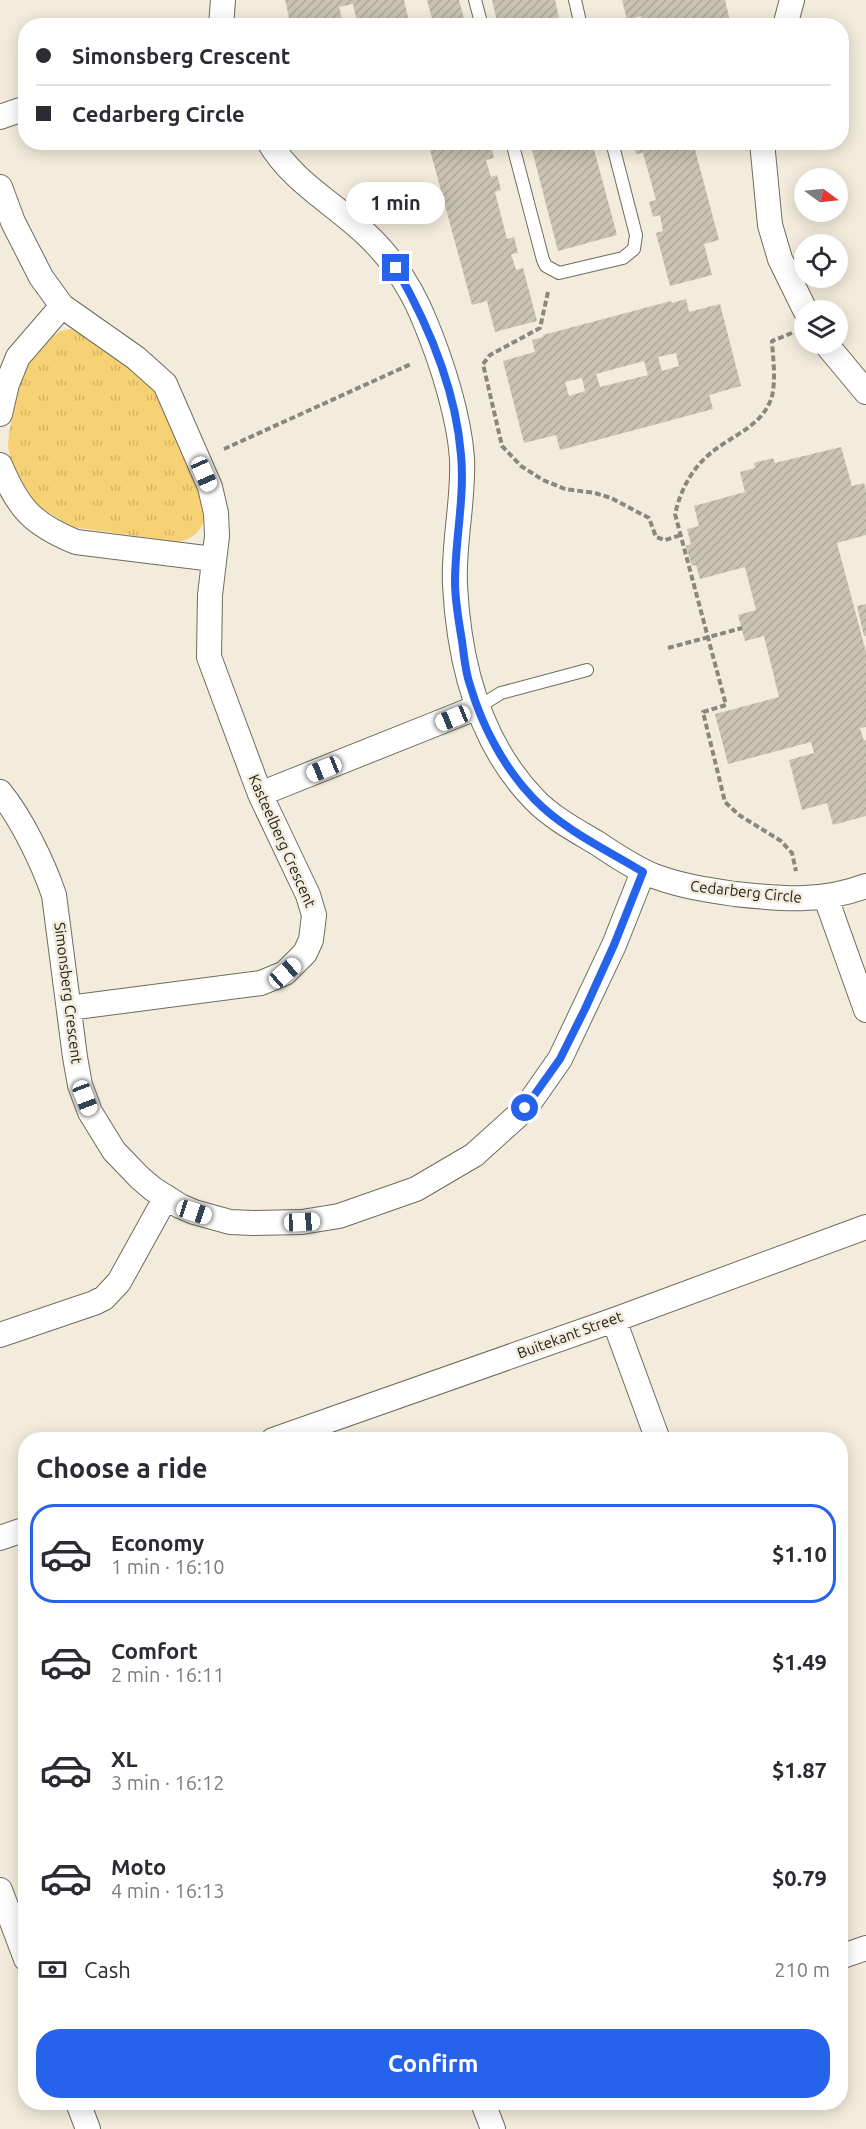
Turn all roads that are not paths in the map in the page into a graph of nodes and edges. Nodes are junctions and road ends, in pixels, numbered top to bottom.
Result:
1 (223, 0) edge
2 (475, 0) edge
3 (575, 0) edge
4 (792, 0) edge
5 (222, 18) edge
6 (480, 18) edge
7 (579, 18) edge
8 (787, 18) edge
9 (18, 111) edge
10 (0, 117) edge
11 (275, 150) edge
12 (514, 150) edge
13 (614, 150) edge
14 (763, 150) edge
15 (0, 187) edge
16 (800, 300) edge
17 (62, 306) junction
18 (834, 354) edge
19 (866, 392) edge
20 (0, 414) edge
21 (0, 465) edge
22 (213, 559) junction
23 (587, 670) dead end
24 (478, 707) junction
25 (0, 792) edge
26 (260, 794) junction
27 (643, 872) junction
28 (866, 886) edge
29 (814, 898) junction
30 (865, 1005) edge
31 (69, 1008) junction
32 (166, 1197) junction
33 (866, 1227) edge
34 (614, 1320) junction
35 (0, 1335) edge
36 (296, 1432) edge
37 (655, 1432) edge
38 (18, 1532) edge
39 (0, 1538) edge
40 (0, 1890) edge
41 (18, 1938) edge
42 (81, 2110) edge
43 (486, 2110) edge
44 (88, 2129) edge
45 (493, 2129) edge

1 - 5 street
2 - 6 lane
3 - 7 lane
4 - 8 street
9 - 10 street
11 - 24 street, Cedarberg Circle
12 - 13 lane
14 - 16 street
15 - 17 street, Kasteelberg Crescent
17 - 20 street
17 - 22 street, Kasteelberg Crescent
18 - 19 street
21 - 22 street
22 - 26 street, Kasteelberg Crescent
23 - 24 lane
24 - 26 street
24 - 27 street, Cedarberg Circle
25 - 31 street, Simonsberg Crescent
26 - 31 street, Kasteelberg Crescent
27 - 29 street, Cedarberg Circle
27 - 32 street, Simonsberg Crescent
28 - 29 street, Cedarberg Circle
29 - 30 street
31 - 32 street, Simonsberg Crescent
32 - 35 street
33 - 34 street, Buitekant Street
34 - 36 street, Buitekant Street
34 - 37 street
38 - 39 street
40 - 41 street
42 - 44 street
43 - 45 street

